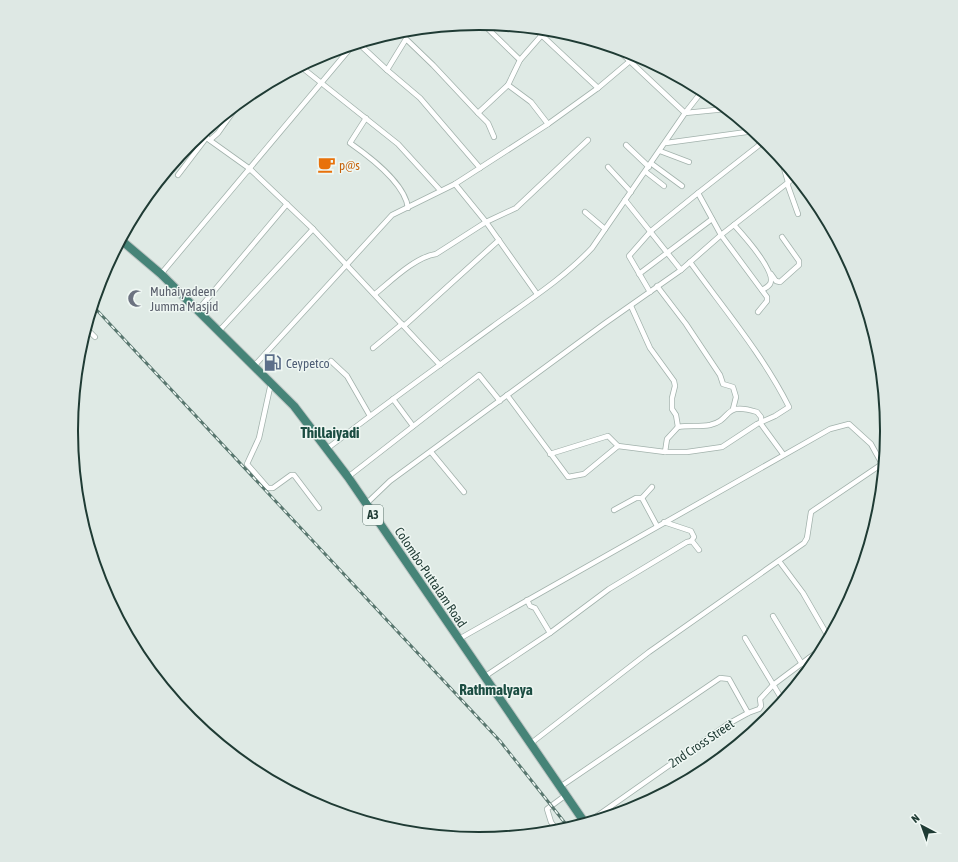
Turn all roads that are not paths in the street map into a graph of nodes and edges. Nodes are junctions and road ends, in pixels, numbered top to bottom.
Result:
1 (490, 30) edge
2 (541, 36) joint
3 (363, 47) edge
4 (347, 52) edge
5 (520, 60) junction
6 (630, 61) joint
7 (305, 70) edge
8 (387, 70) junction
9 (321, 83) junction
10 (508, 85) junction
11 (598, 88) junction
12 (698, 96) edge
13 (718, 110) edge
14 (478, 113) junction
15 (685, 113) junction
16 (366, 118) junction
17 (548, 124) junction
18 (218, 127) edge
19 (746, 132) edge
20 (494, 136) dead end
21 (208, 139) junction
22 (588, 140) dead end
23 (666, 143) junction
24 (759, 144) edge
25 (626, 145) dead end
26 (660, 151) junction
27 (689, 162) dead end
28 (650, 165) junction
29 (608, 167) dead end
30 (250, 168) junction
31 (480, 168) junction
32 (646, 172) junction
33 (786, 173) edge
34 (178, 175) dead end
35 (791, 180) edge
36 (788, 182) junction
37 (455, 184) junction
38 (664, 186) dead end
39 (682, 186) dead end
40 (440, 190) junction
41 (631, 192) junction
42 (698, 193) junction
43 (625, 200) junction
44 (287, 204) junction
45 (408, 208) junction
46 (585, 212) dead end
47 (798, 214) dead end
48 (712, 219) junction
49 (486, 222) junction
50 (202, 224) dead end
51 (734, 226) junction
52 (605, 228) junction
53 (313, 229) junction
54 (651, 231) junction
55 (721, 235) junction
56 (782, 237) dead end
57 (499, 240) junction
58 (125, 243) edge
59 (666, 252) junction
60 (690, 262) junction
61 (347, 265) junction
62 (681, 270) junction
63 (769, 271) junction
64 (160, 274) junction
65 (639, 274) junction
66 (657, 286) junction
67 (762, 290) junction
68 (650, 292) junction
69 (375, 294) junction
70 (537, 294) junction
71 (631, 306) junction
72 (198, 310) junction
73 (758, 312) dead end
74 (403, 325) junction
75 (220, 330) junction
76 (91, 333) edge
77 (95, 337) dead end
78 (372, 348) dead end
79 (331, 361) dead end
80 (255, 365) junction
81 (440, 365) junction
82 (271, 383) junction
83 (507, 395) junction
84 (392, 399) junction
85 (500, 401) junction
86 (732, 409) junction
87 (370, 416) junction
88 (761, 424) junction
89 (413, 426) junction
90 (678, 428) junction
91 (618, 446) junction
92 (328, 448) junction
93 (431, 452) junction
94 (665, 452) junction
95 (550, 454) junction
96 (783, 454) junction
97 (879, 460) edge
98 (878, 469) edge
99 (348, 477) junction
100 (652, 487) dead end
101 (464, 492) dead end
102 (642, 498) junction
103 (366, 504) junction
104 (319, 508) dead end
105 (614, 510) dead end
106 (664, 522) junction
107 (657, 526) junction
108 (691, 541) junction
109 (699, 550) dead end
110 (779, 561) junction
111 (527, 600) junction
112 (773, 616) dead end
113 (826, 632) edge
114 (550, 633) junction
115 (745, 638) dead end
116 (459, 639) junction
117 (808, 659) edge
118 (802, 664) junction
119 (484, 676) junction
120 (773, 685) junction
121 (780, 696) edge
122 (748, 713) junction
123 (530, 744) junction
124 (560, 787) junction
125 (566, 795) junction
126 (600, 813) edge
127 (583, 818) edge
128 (553, 825) edge

1 - 5 street
2 - 5 street
2 - 11 street
3 - 8 street
4 - 9 street
5 - 10 street
6 - 11 street
6 - 15 street
7 - 9 street
8 - 14 street
8 - 31 street
9 - 16 street
9 - 30 street
10 - 14 street
10 - 17 street
11 - 17 street
12 - 15 street
13 - 15 street
14 - 20 street
15 - 23 street
16 - 40 street
16 - 45 street
17 - 31 street
18 - 21 street
19 - 23 street
21 - 30 street
21 - 34 street
22 - 49 street
23 - 26 street
24 - 42 street
25 - 28 street
26 - 27 street
26 - 28 street
28 - 32 street
28 - 39 street
29 - 41 street
30 - 44 street
30 - 50 street
30 - 64 street
31 - 37 street
32 - 38 street
32 - 41 street
33 - 36 street
35 - 36 street
36 - 47 street
36 - 51 street
37 - 40 street
37 - 49 street
40 - 45 street
41 - 43 street
42 - 48 street
42 - 54 street
43 - 52 street
43 - 54 street
44 - 53 street
44 - 72 street
45 - 61 street
46 - 52 street
48 - 55 street
48 - 59 street
49 - 57 street
49 - 69 street
51 - 55 street
51 - 63 street
52 - 70 street
53 - 61 street
53 - 75 street
54 - 59 street
54 - 65 street
55 - 60 street
55 - 67 street
56 - 63 street
57 - 70 street
57 - 74 street
58 - 64 highway, Colombo-Puttalam Road / A3
59 - 62 street
59 - 65 street
60 - 62 street
60 - 88 street
61 - 69 street
61 - 80 street
62 - 66 street
63 - 67 street
64 - 72 highway, Colombo-Puttalam Road / A3
65 - 68 street
66 - 68 street
66 - 86 street
67 - 73 street
68 - 71 street
69 - 74 street
70 - 81 street
71 - 83 street
71 - 90 street
72 - 75 highway, Colombo-Puttalam Road / A3
74 - 78 street
74 - 81 street
75 - 80 highway, Colombo-Puttalam Road / A3
76 - 77 street
79 - 87 street
80 - 82 highway, Colombo-Puttalam Road / A3
81 - 84 street
82 - 92 highway, Colombo-Puttalam Road / A3
82 - 104 street
83 - 85 street
83 - 95 street
84 - 87 street
84 - 89 street
85 - 89 street
85 - 93 street
86 - 88 street
86 - 90 street
87 - 92 street
88 - 94 street
88 - 96 street
89 - 99 street
90 - 94 street
91 - 94 street
91 - 95 street
91 - 95 street
92 - 99 highway, Colombo-Puttalam Road / A3
93 - 101 street
93 - 103 street
96 - 97 street
96 - 106 street
98 - 110 street
99 - 103 highway, Colombo-Puttalam Road / A3
100 - 102 street
102 - 105 street
102 - 107 street
103 - 116 highway, Colombo-Puttalam Road / A3
106 - 107 street
106 - 108 street
107 - 111 street
108 - 109 street
108 - 114 street
110 - 113 street
110 - 123 street
111 - 114 street
111 - 116 street
112 - 118 street
114 - 119 street
115 - 120 street
116 - 119 highway, Colombo-Puttalam Road / A3
117 - 118 street, 2nd Cross Street
118 - 120 street, 2nd Cross Street
119 - 123 highway, Colombo-Puttalam Road / A3
120 - 121 street
120 - 122 street, 2nd Cross Street
122 - 124 street
122 - 126 street, 2nd Cross Street
123 - 124 highway, Colombo-Puttalam Road / A3
124 - 125 highway, Colombo-Puttalam Road / A3
125 - 127 highway, Colombo-Puttalam Road / A3
125 - 128 street

